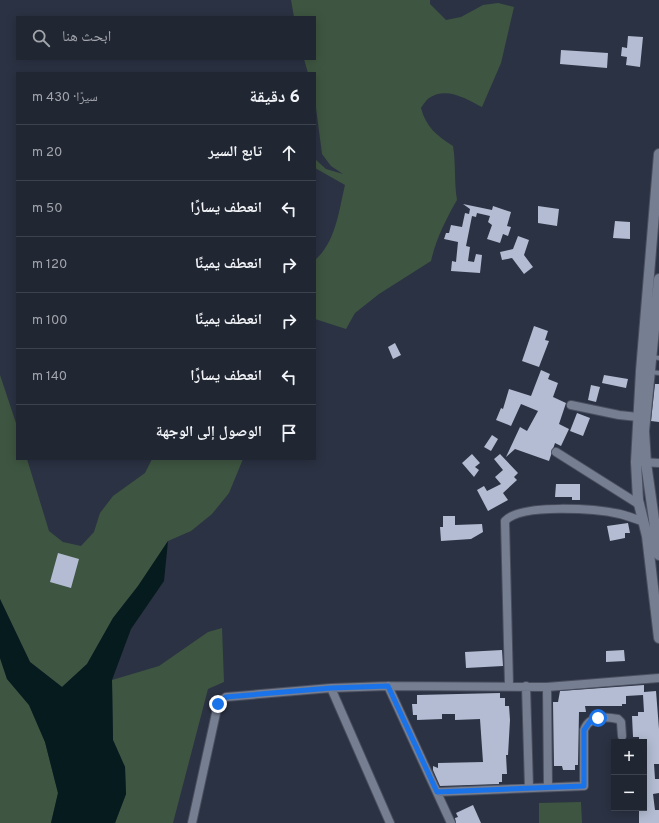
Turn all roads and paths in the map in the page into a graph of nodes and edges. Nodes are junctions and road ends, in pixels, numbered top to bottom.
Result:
1 (659, 156) edge
2 (659, 279) edge
3 (651, 357) edge
4 (650, 372) edge
5 (571, 405) dead end
6 (638, 416) junction
7 (556, 452) dead end
8 (641, 462) junction
9 (659, 463) edge
10 (640, 506) junction
11 (644, 522) junction
12 (654, 536) edge
13 (659, 555) edge
14 (659, 638) edge
15 (659, 678) edge
16 (388, 686) junction
17 (509, 686) junction
18 (526, 686) junction
19 (547, 687) junction
20 (331, 688) junction
21 (622, 736) dead end
22 (548, 787) junction
23 (529, 788) junction
24 (437, 792) junction
25 (192, 823) edge
26 (390, 823) edge
27 (451, 823) edge

1 - 3 street
2 - 3 street
3 - 4 street
4 - 6 street
4 - 8 street
5 - 6 street
6 - 8 street
7 - 10 street
8 - 9 street
8 - 10 street
8 - 12 street
10 - 11 street
11 - 12 street
11 - 17 street
12 - 13 street
12 - 14 street
15 - 19 street
16 - 17 street
16 - 20 street
16 - 24 street
17 - 18 street
18 - 19 street
18 - 23 street
19 - 22 street
20 - 25 street
20 - 26 street
21 - 22 street
22 - 23 street
23 - 24 street
24 - 27 street

